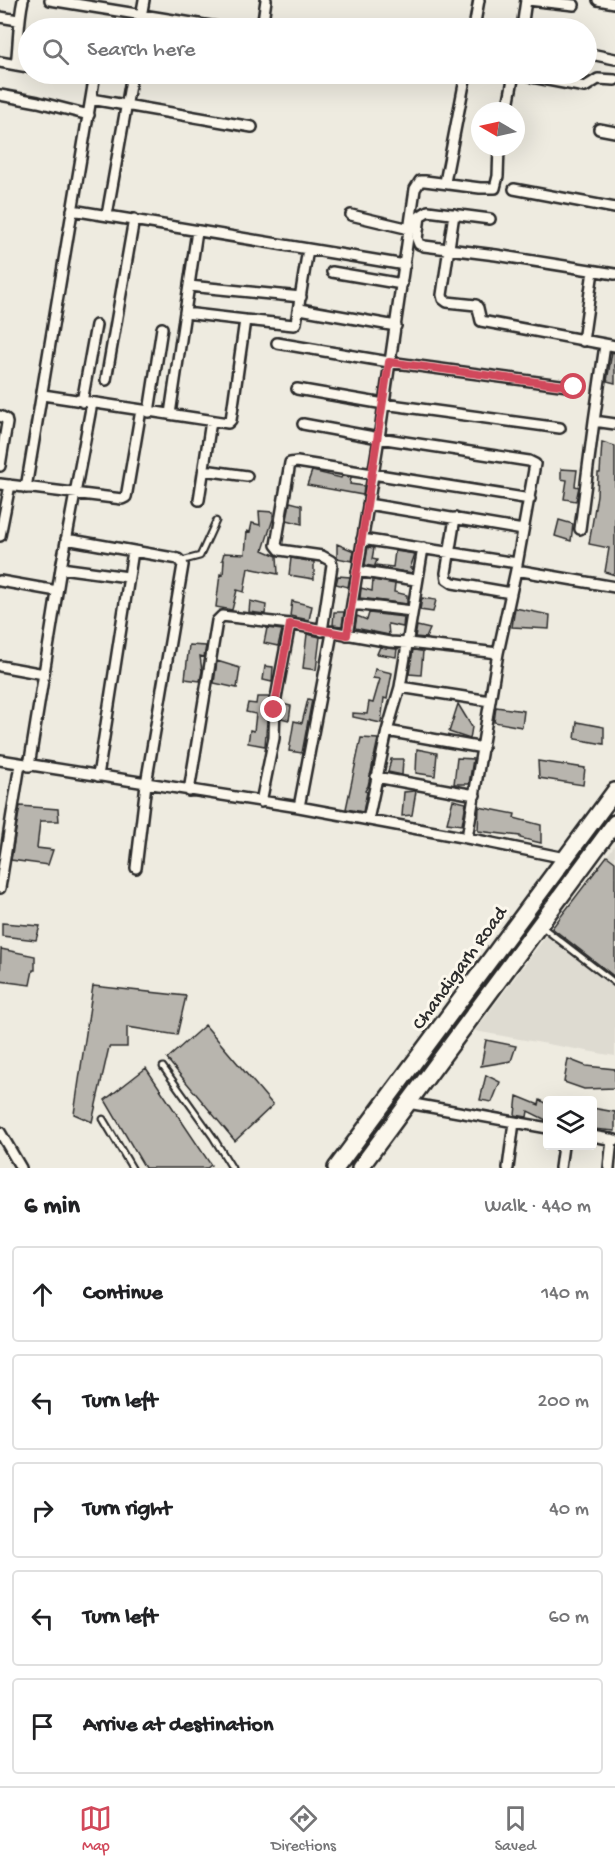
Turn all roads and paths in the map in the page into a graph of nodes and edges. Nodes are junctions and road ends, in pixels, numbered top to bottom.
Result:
1 (23, 0) edge
2 (50, 0) edge
3 (144, 0) edge
4 (266, 0) edge
5 (479, 0) edge
6 (527, 0) edge
7 (598, 0) edge
8 (615, 3) edge
9 (574, 6) dead end
10 (142, 15) junction
11 (0, 17) edge
12 (18, 18) edge
13 (141, 18) edge
14 (161, 18) edge
15 (263, 18) edge
16 (476, 18) edge
17 (524, 18) edge
18 (18, 20) edge
19 (597, 55) edge
20 (615, 59) edge
21 (18, 60) edge
22 (0, 62) edge
23 (16, 65) joint
24 (597, 80) edge
25 (615, 80) edge
26 (94, 84) edge
27 (131, 84) edge
28 (464, 84) edge
29 (512, 84) edge
30 (569, 84) edge
31 (590, 84) edge
32 (0, 95) edge
33 (91, 99) junction
34 (509, 102) edge
35 (128, 105) junction
36 (89, 115) junction
37 (252, 127) dead end
38 (600, 129) dead end
39 (615, 132) edge
40 (499, 156) edge
41 (445, 182) junction
42 (514, 189) dead end
43 (615, 208) edge
44 (72, 210) junction
45 (454, 214) junction
46 (107, 215) junction
47 (351, 215) dead end
48 (134, 219) junction
49 (490, 219) dead end
50 (410, 229) junction
51 (197, 231) junction
52 (308, 249) junction
53 (449, 249) junction
54 (405, 265) junction
55 (593, 271) junction
56 (332, 272) dead end
57 (615, 274) edge
58 (402, 284) junction
59 (189, 286) junction
60 (301, 297) junction
61 (300, 309) junction
62 (185, 313) junction
63 (245, 320) junction
64 (96, 325) dead end
65 (396, 326) junction
66 (162, 327) dead end
67 (583, 341) junction
68 (277, 343) dead end
69 (610, 346) edge
70 (389, 362) junction
71 (106, 380) dead end
72 (574, 387) dead end
73 (297, 389) dead end
74 (43, 395) junction
75 (87, 402) junction
76 (384, 404) junction
77 (145, 411) junction
78 (170, 414) junction
79 (0, 416) edge
80 (212, 421) junction
81 (594, 421) junction
82 (303, 423) dead end
83 (615, 424) edge
84 (560, 428) dead end
85 (379, 438) junction
86 (0, 466) edge
87 (204, 470) junction
88 (372, 475) junction
89 (248, 477) dead end
90 (5, 485) edge
91 (26, 488) junction
92 (75, 494) junction
93 (530, 499) junction
94 (199, 500) dead end
95 (368, 504) junction
96 (455, 518) junction
97 (216, 521) dead end
98 (580, 529) dead end
99 (523, 530) junction
100 (0, 536) edge
101 (66, 539) junction
102 (362, 539) junction
103 (423, 548) junction
104 (133, 550) junction
105 (450, 552) junction
106 (181, 561) junction
107 (517, 566) junction
108 (61, 568) junction
109 (357, 570) junction
110 (128, 578) junction
111 (416, 580) junction
112 (0, 581) edge
113 (615, 587) edge
114 (57, 591) junction
115 (511, 592) junction
116 (352, 604) junction
117 (412, 611) junction
118 (290, 624) junction
119 (322, 631) junction
120 (332, 633) junction
121 (347, 635) junction
122 (408, 643) junction
123 (498, 653) junction
124 (0, 666) edge
125 (44, 674) junction
126 (400, 687) junction
127 (490, 701) junction
128 (387, 731) junction
129 (483, 748) junction
130 (0, 760) edge
131 (24, 765) junction
132 (98, 776) junction
133 (376, 777) junction
134 (146, 784) junction
135 (189, 791) junction
136 (615, 791) edge
137 (475, 795) junction
138 (261, 802) junction
139 (299, 807) junction
140 (368, 820) junction
141 (614, 825) edge
142 (467, 838) junction
143 (565, 858) junction
144 (136, 868) dead end
145 (0, 888) edge
146 (540, 925) junction
147 (615, 983) edge
148 (163, 1067) dead end
149 (408, 1104) junction
150 (103, 1119) dead end
151 (514, 1122) junction
152 (543, 1127) edge
153 (0, 1134) edge
154 (597, 1137) edge
155 (614, 1140) edge
156 (562, 1150) edge
157 (21, 1168) edge
158 (132, 1168) edge
159 (232, 1168) edge
160 (336, 1168) edge
161 (360, 1168) edge
162 (508, 1168) edge
163 (560, 1168) edge
164 (609, 1168) edge

1 - 12 street
2 - 10 street
3 - 10 street
4 - 15 street
5 - 16 street
6 - 9 street
6 - 17 street
7 - 8 street
10 - 13 street
10 - 14 street
11 - 18 street
19 - 20 street
21 - 23 street
22 - 23 street
24 - 25 street
26 - 33 street
27 - 35 street
28 - 41 street
29 - 34 street
30 - 31 street
32 - 36 street
33 - 35 street
33 - 36 street
35 - 37 street
35 - 46 street
36 - 44 street
38 - 39 street
40 - 41 street
41 - 50 street
42 - 43 street
44 - 46 street
44 - 74 street
45 - 49 street
45 - 53 street
45 - 53 street
46 - 48 street
47 - 50 street
48 - 51 street
48 - 71 street
50 - 54 street
51 - 52 street
51 - 59 street
52 - 54 street
52 - 60 street
53 - 55 street
53 - 67 street
54 - 58 street
55 - 57 street
55 - 67 street
56 - 58 street
58 - 65 street
59 - 60 street
59 - 62 street
60 - 61 street
61 - 63 street
61 - 65 street
62 - 63 street
62 - 78 street
63 - 80 street
64 - 75 street
65 - 70 street
66 - 77 street
67 - 69 street
68 - 70 street
69 - 81 street
70 - 72 street
70 - 76 street
73 - 76 street
74 - 75 street
74 - 91 street
75 - 77 street
75 - 92 street
76 - 84 street
76 - 85 street
77 - 78 street
77 - 92 street
78 - 80 street
79 - 86 street
80 - 87 street
81 - 83 street
81 - 98 street
82 - 85 street
85 - 88 street
85 - 93 street
87 - 89 street
87 - 94 street
88 - 93 street
88 - 95 street
88 - 119 street
90 - 91 street
90 - 100 street
91 - 92 street
92 - 101 street
93 - 99 street
95 - 96 street
95 - 102 street
96 - 99 street
96 - 105 street
97 - 106 lane
99 - 107 street
101 - 104 street
101 - 108 street
102 - 103 street
102 - 109 street
103 - 105 street
103 - 111 street
104 - 106 street
104 - 110 street
105 - 107 street
105 - 115 street
106 - 134 street
107 - 113 street
107 - 115 street
108 - 110 street
108 - 114 street
109 - 111 street
109 - 116 street
110 - 132 street
111 - 117 street
112 - 114 street
114 - 125 street
115 - 123 street
116 - 117 street
116 - 121 street
117 - 122 street
118 - 119 street
118 - 135 street
118 - 138 street
119 - 120 street
120 - 121 street
120 - 139 street
121 - 122 street
122 - 123 street
122 - 126 street
123 - 127 street
124 - 125 street
125 - 131 street
126 - 127 street
126 - 128 street
127 - 129 street
128 - 129 street
128 - 133 street
129 - 137 street
130 - 131 street
131 - 132 street
131 - 145 street
132 - 134 street
133 - 137 street
133 - 140 street
134 - 135 street
134 - 144 street
135 - 138 street
136 - 143 main road, Chandigarh Road
137 - 142 street
138 - 139 street
139 - 140 street
140 - 142 street
141 - 146 main road, Chandigarh Road
142 - 143 street
143 - 160 main road, Chandigarh Road
146 - 147 lane
146 - 149 main road, Chandigarh Road
148 - 159 lane
149 - 151 street
149 - 161 main road, Chandigarh Road
150 - 158 lane
151 - 152 street
151 - 162 street
153 - 157 street
154 - 155 street
155 - 164 street
156 - 163 street

